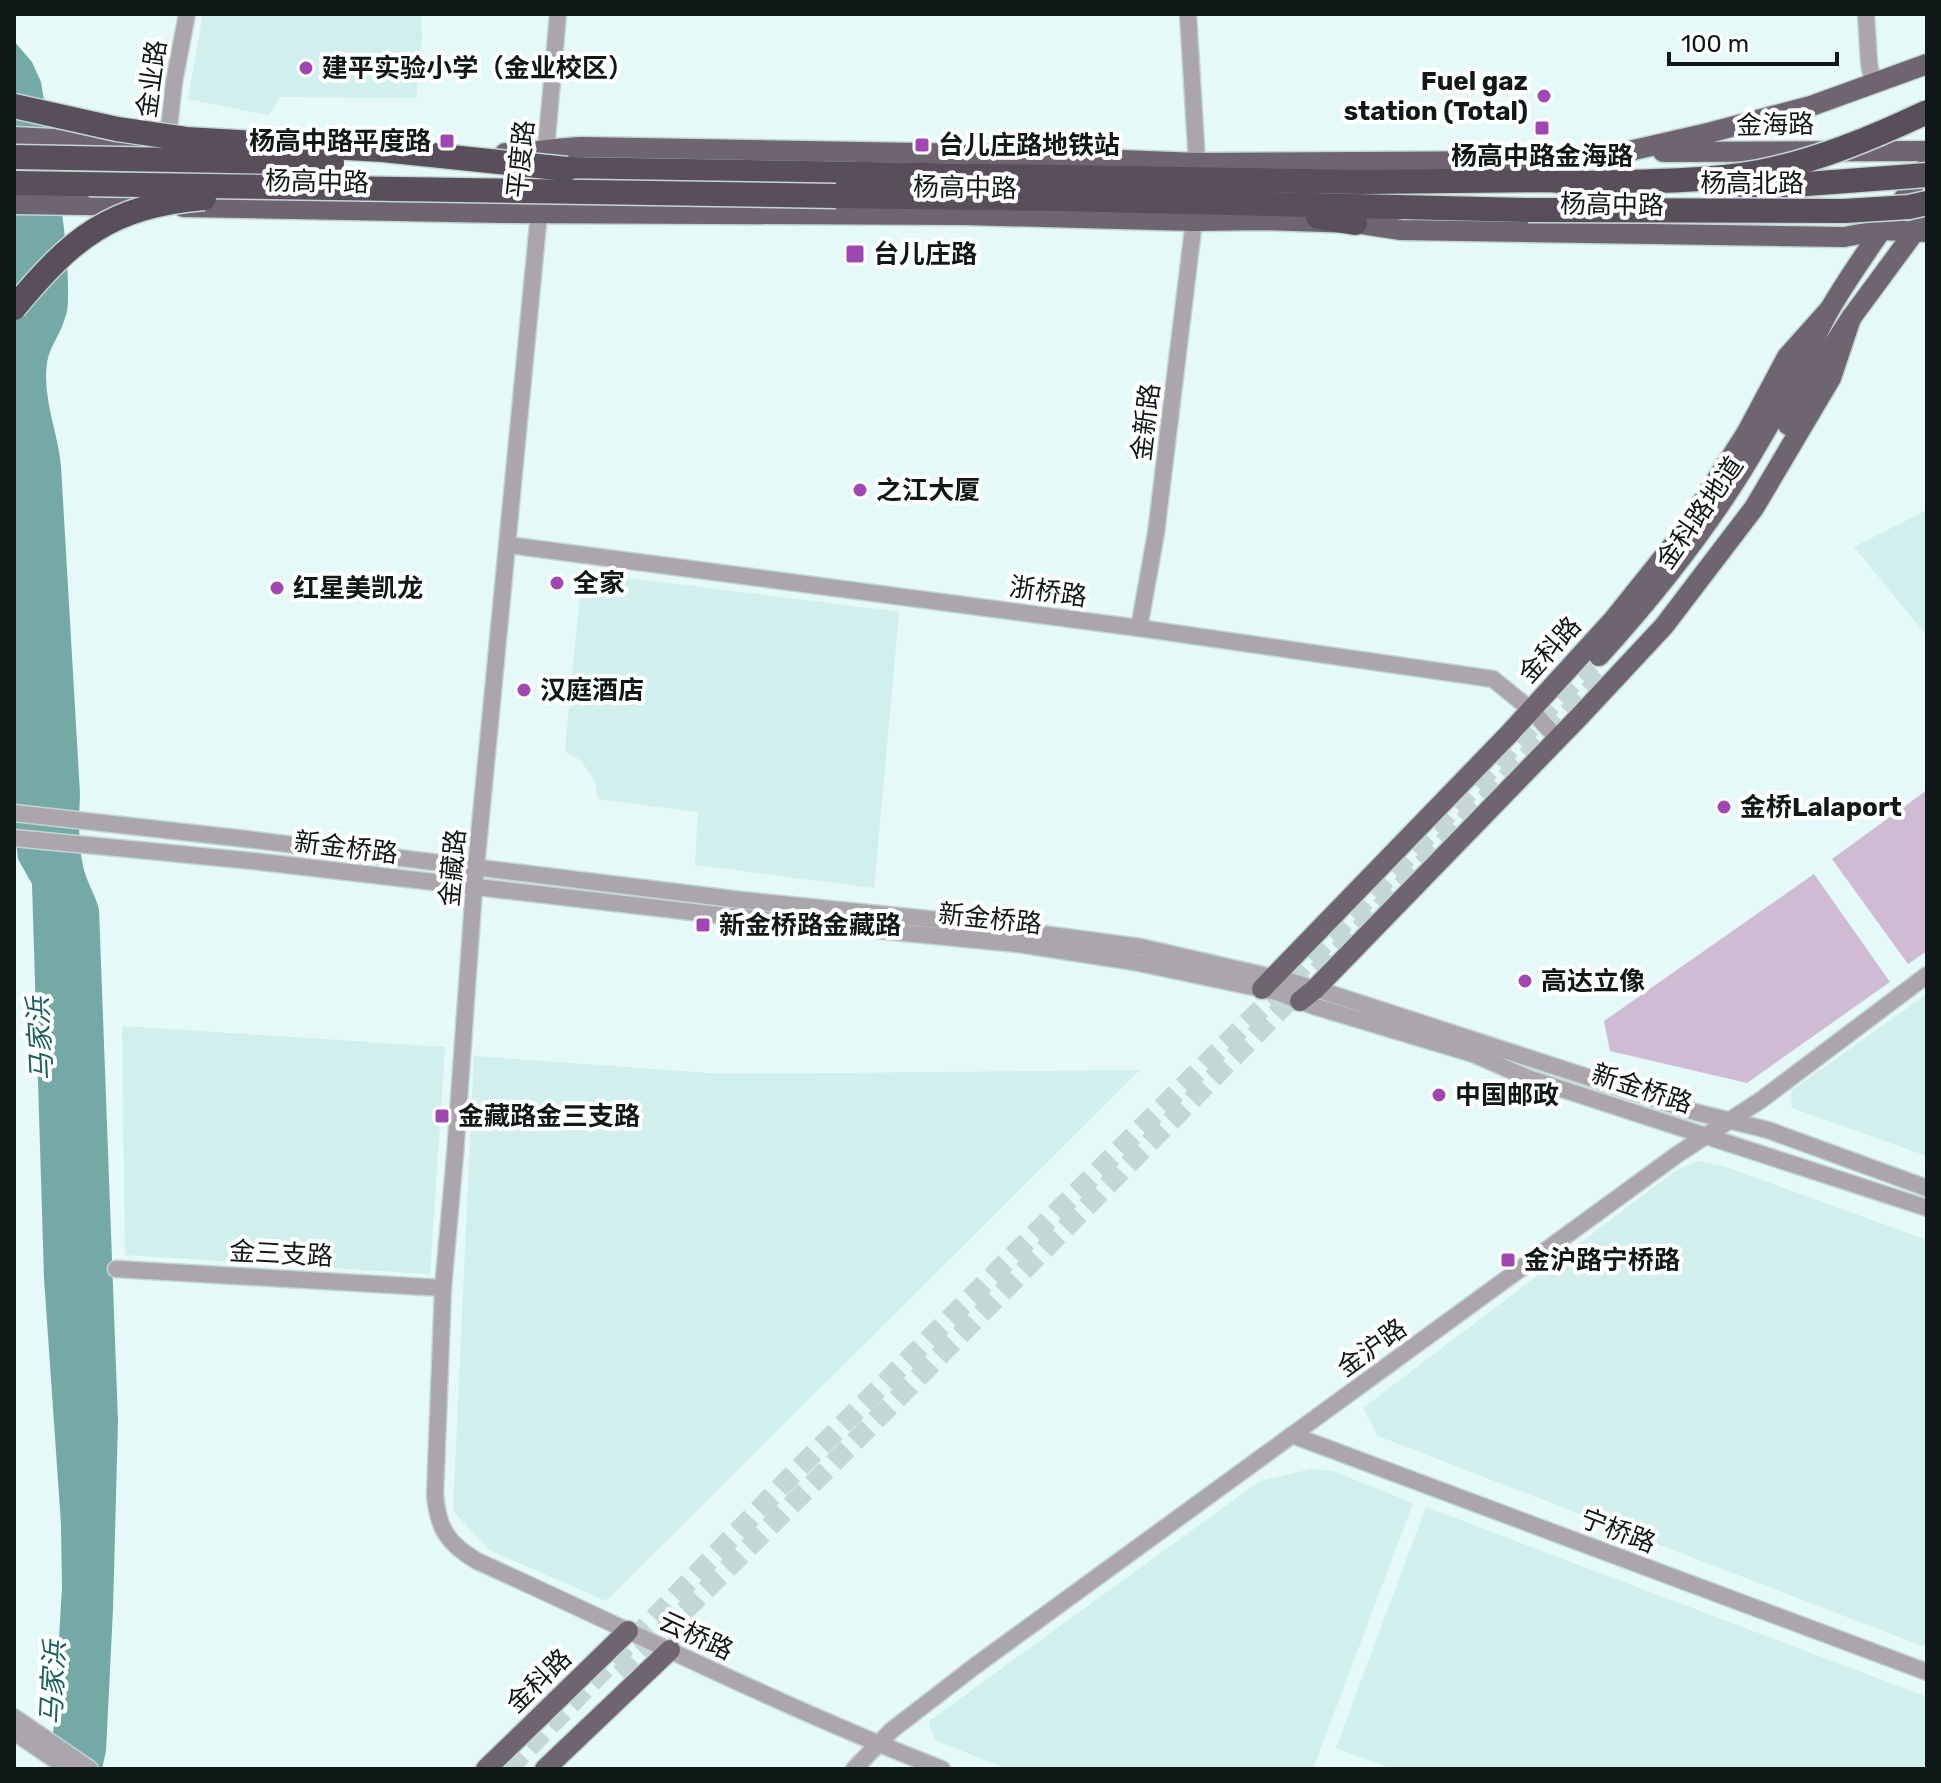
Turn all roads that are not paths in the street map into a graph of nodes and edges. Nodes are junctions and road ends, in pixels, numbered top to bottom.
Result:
1 (187, 14) edge
2 (558, 14) edge
3 (1188, 14) edge
4 (1866, 14) edge
5 (1927, 64) edge
6 (1872, 77) junction
7 (14, 106) edge
8 (1927, 112) edge
9 (14, 137) edge
10 (546, 150) junction
11 (167, 151) junction
12 (1927, 151) edge
13 (1625, 152) junction
14 (1197, 155) junction
15 (14, 157) edge
16 (1133, 160) junction
17 (1927, 166) edge
18 (567, 169) junction
19 (938, 175) junction
20 (1927, 175) edge
21 (14, 183) edge
22 (1587, 183) junction
23 (836, 184) junction
24 (462, 190) junction
25 (1117, 201) junction
26 (1240, 203) junction
27 (1927, 203) edge
28 (14, 204) edge
29 (1326, 204) joint
30 (1844, 211) junction
31 (539, 213) junction
32 (964, 215) junction
33 (1194, 221) junction
34 (1355, 223) junction
35 (1924, 223) edge
36 (1882, 230) junction
37 (14, 308) edge
38 (1829, 310) junction
39 (1851, 318) junction
40 (1810, 368) junction
41 (508, 545) junction
42 (1139, 628) junction
43 (1598, 668) tunnel mouth
44 (1531, 710) junction
45 (1558, 739) junction
46 (14, 813) edge
47 (14, 838) edge
48 (477, 868) junction
49 (474, 888) junction
50 (1927, 975) edge
51 (1268, 983) junction
52 (1308, 995) junction
53 (1728, 1120) junction
54 (1706, 1135) junction
55 (1927, 1188) edge
56 (1927, 1208) edge
57 (116, 1269) dead end
58 (443, 1288) junction
59 (1292, 1435) junction
60 (442, 1529) joint
61 (628, 1631) junction
62 (670, 1650) junction
63 (1927, 1672) edge
64 (16, 1724) edge
65 (877, 1743) junction
66 (68, 1769) edge
67 (90, 1769) edge
68 (486, 1769) edge
69 (545, 1769) edge
70 (854, 1769) edge
71 (942, 1769) edge

1 - 11 street, 金业路
2 - 10 street, 平度路
3 - 14 street
4 - 6 street
5 - 6 main road, 杨高北路
6 - 13 main road, 杨高北路
7 - 18 highway, bridge
8 - 22 highway, 杨高北路, bridge
9 - 11 main road, 杨高中路
10 - 11 main road, 杨高中路
10 - 16 main road, 杨高中路
10 - 31 street, 平度路
12 - 13 main road, 金海路
13 - 14 main road, 杨高中路
14 - 16 main road, 杨高中路
15 - 18 highway, 杨高中路, bridge
16 - 19 highway
17 - 36 main road, 金科路
18 - 23 highway, 杨高中路
19 - 22 highway, 杨高中路
19 - 23 highway, 杨高中路
20 - 22 highway, bridge
21 - 24 highway, 杨高中路, bridge
23 - 24 highway, 杨高中路, bridge
23 - 25 highway, 杨高中路
24 - 37 highway, bridge
25 - 26 highway, 杨高中路
25 - 32 highway
26 - 29 highway, 杨高中路
26 - 34 highway
27 - 30 highway, 杨高北路, bridge
28 - 31 main road, 杨高中路, bridge
29 - 30 highway, 杨高北路, bridge
30 - 35 highway, bridge
31 - 32 main road, 杨高中路
31 - 41 street, 金藏路
32 - 33 main road, 杨高中路
33 - 34 main road, 杨高中路
33 - 42 street, 金新路
34 - 36 main road, 杨高中路
35 - 36 main road, 杨高中路
35 - 39 main road
36 - 38 main road, 金科路
38 - 40 main road, 金科路
38 - 44 main road, 金科路
39 - 40 main road
39 - 45 main road
40 - 43 main road, 金科路地道
41 - 42 street, 浙桥路
41 - 48 street, 金藏路
42 - 44 street, 浙桥路
44 - 45 street, 浙桥路
44 - 51 main road, 金科路
45 - 52 main road
46 - 48 street, 新金桥路
47 - 49 street, 新金桥路
48 - 49 street, 金藏路
48 - 51 street, 新金桥路
49 - 51 street, 新金桥路
49 - 58 street, 金藏路
50 - 53 street, 金沪路
51 - 52 street, 新金桥路
52 - 53 street, 新金桥路
52 - 54 street, 新金桥路
53 - 54 street, 金沪路
53 - 55 street, 新金桥路
54 - 56 street, 新金桥路
54 - 59 street, 金沪路
57 - 58 street, 金三支路
58 - 60 street, 金藏路
59 - 63 street, 宁桥路
59 - 65 street, 金沪路
60 - 61 street, 云桥路
61 - 62 street, 云桥路
61 - 68 main road, 金科路
62 - 65 street, 云桥路
62 - 69 main road
64 - 66 street
64 - 67 street
65 - 70 street, 金沪路
65 - 71 street, 云桥路

